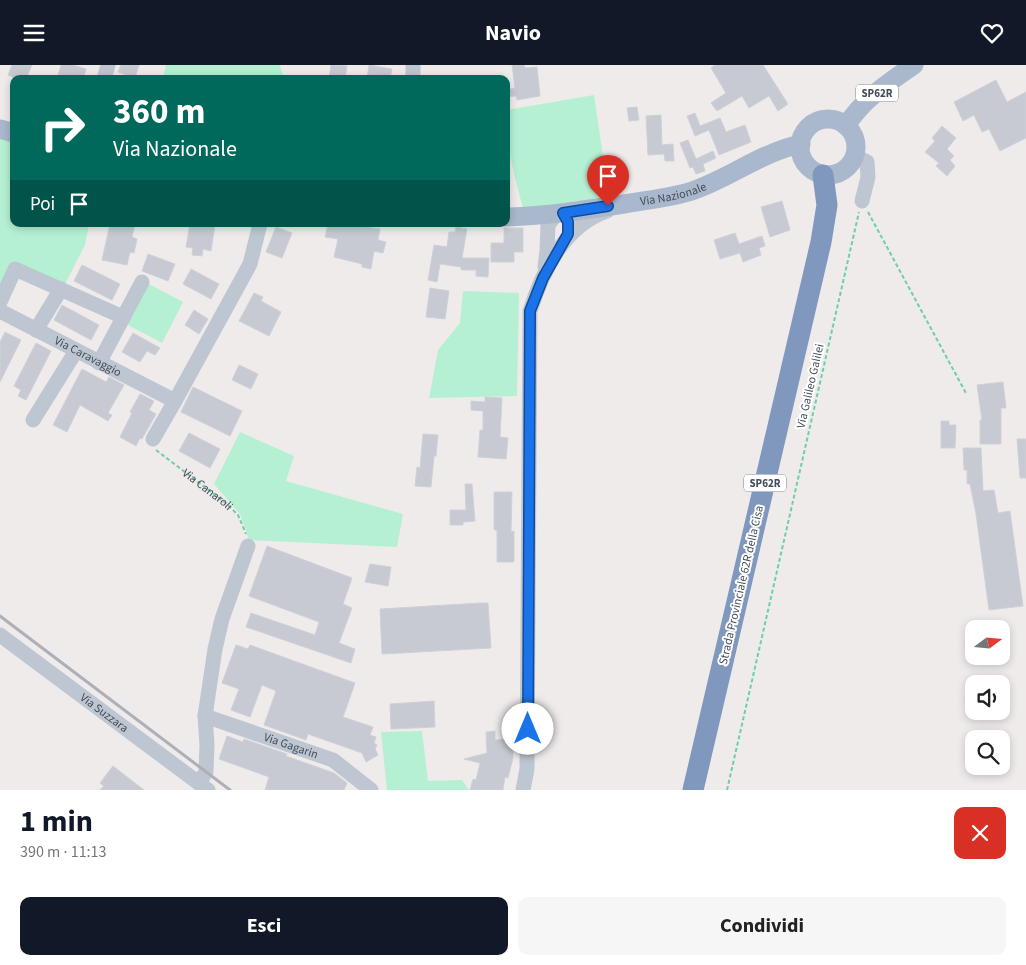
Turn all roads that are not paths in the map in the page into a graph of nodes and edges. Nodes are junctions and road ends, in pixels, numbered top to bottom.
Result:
1 (914, 65) edge
2 (846, 126) junction
3 (801, 144) junction
4 (855, 156) junction
5 (823, 175) junction
6 (862, 201) road end
7 (621, 204) junction
8 (560, 213) junction
9 (525, 216) junction
10 (510, 217) edge
11 (259, 227) edge
12 (548, 242) junction
13 (564, 242) junction
14 (543, 278) junction
15 (142, 282) dead end
16 (61, 289) junction
17 (0, 302) edge
18 (0, 311) edge
19 (123, 317) junction
20 (36, 330) junction
21 (76, 351) junction
22 (99, 363) junction
23 (175, 401) junction
24 (33, 420) dead end
25 (153, 439) road end
26 (248, 546) road end
27 (0, 635) edge
28 (205, 716) junction
29 (204, 787) edge
30 (370, 790) edge
31 (523, 790) edge
32 (693, 790) edge

1 - 2 main road, SP62R
2 - 3 main road
2 - 4 main road
3 - 5 main road
3 - 7 main road, Via Nazionale
4 - 5 main road
4 - 6 street
5 - 32 highway, Strada Provinciale 62R della Cisa / SP62R
7 - 8 main road, Via Nazionale
7 - 13 street
8 - 9 main road, Via Nazionale
8 - 12 street
8 - 13 street
9 - 10 main road, Via Nazionale
9 - 12 street
11 - 23 street
12 - 14 street
13 - 14 street
14 - 31 street
15 - 19 street
16 - 17 street
16 - 19 street
16 - 20 street
18 - 20 street, Via Caravaggio
19 - 22 street
20 - 21 street, Via Caravaggio
21 - 22 street, Via Caravaggio
21 - 24 street
22 - 23 street, Via Caravaggio
23 - 25 street
26 - 28 street
27 - 29 street, Via Suzzara
28 - 29 street
28 - 30 street, Via Gagarin

